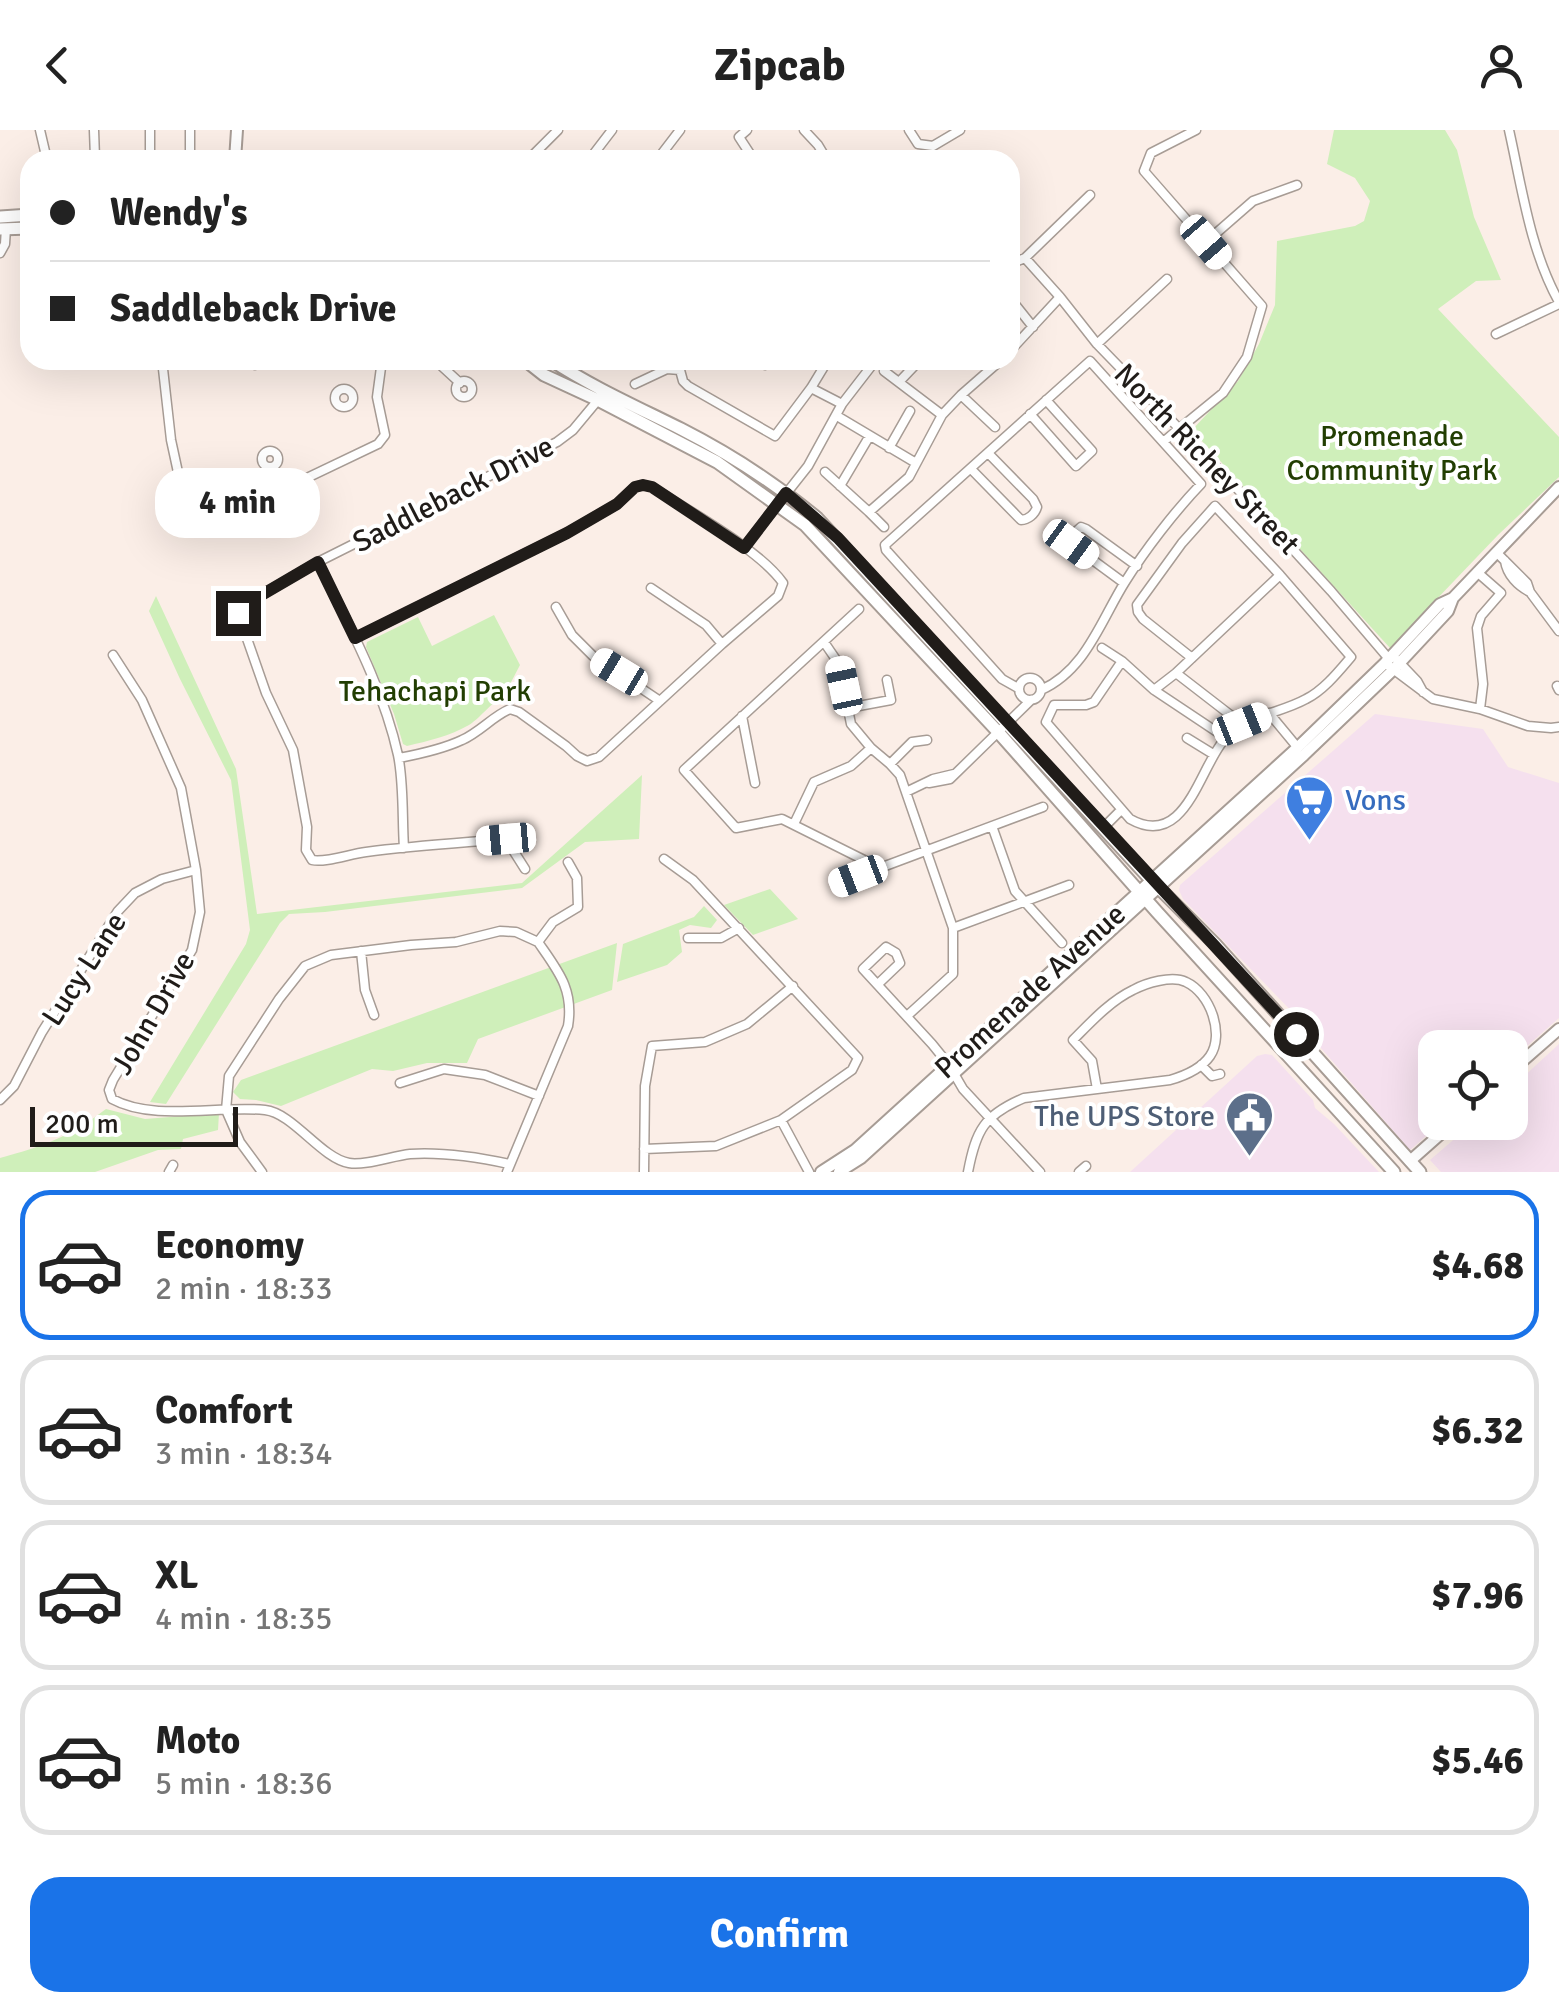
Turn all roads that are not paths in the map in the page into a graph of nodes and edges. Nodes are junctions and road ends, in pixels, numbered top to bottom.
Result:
1 (558, 130) edge
2 (612, 130) edge
3 (680, 130) edge
4 (747, 130) edge
5 (804, 130) edge
6 (909, 130) edge
7 (960, 130) edge
8 (1196, 130) edge
9 (1509, 130) edge
10 (542, 150) edge
11 (597, 150) edge
12 (665, 150) edge
13 (747, 150) edge
14 (821, 150) edge
15 (1298, 185) dead end
16 (1090, 195) dead end
17 (2, 224) edge
18 (1206, 242) junction
19 (0, 252) edge
20 (1025, 258) junction
21 (1020, 260) edge
22 (1166, 279) dead end
23 (1060, 297) junction
24 (1559, 303) edge
25 (1020, 311) edge
26 (1033, 327) junction
27 (1496, 334) dead end
28 (1020, 341) edge
29 (1097, 344) junction
30 (163, 370) edge
31 (381, 370) edge
32 (446, 370) edge
33 (538, 370) edge
34 (565, 370) edge
35 (665, 370) edge
36 (680, 370) edge
37 (822, 370) edge
38 (868, 370) edge
39 (910, 370) edge
40 (990, 370) edge
41 (884, 371) dead end
42 (460, 382) dead end
43 (899, 382) junction
44 (635, 384) dead end
45 (811, 388) junction
46 (601, 395) junction
47 (961, 395) junction
48 (378, 397) junction
49 (353, 398) dead end
50 (1046, 400) junction
51 (842, 404) junction
52 (910, 411) dead end
53 (1030, 414) junction
54 (942, 415) junction
55 (836, 416) junction
56 (995, 427) dead end
57 (1180, 429) junction
58 (870, 437) junction
59 (1164, 442) junction
60 (888, 448) junction
61 (988, 452) junction
62 (916, 463) junction
63 (273, 467) dead end
64 (972, 470) junction
65 (825, 472) dead end
66 (840, 486) junction
67 (1559, 487) edge
68 (284, 490) junction
69 (782, 498) junction
70 (868, 512) junction
71 (884, 527) dead end
72 (744, 548) junction
73 (1501, 557) junction
74 (318, 562) junction
75 (1137, 566) junction
76 (1478, 572) junction
77 (1280, 575) junction
78 (1124, 583) junction
79 (651, 588) dead end
80 (556, 607) dead end
81 (859, 610) dead end
82 (1559, 632) edge
83 (355, 638) junction
84 (824, 642) junction
85 (722, 644) junction
86 (1102, 648) dead end
87 (114, 655) dead end
88 (1192, 658) junction
89 (1122, 661) junction
90 (1392, 662) junction
91 (1176, 673) junction
92 (888, 680) dead end
93 (1018, 688) junction
94 (1041, 690) junction
95 (1154, 690) junction
96 (1031, 700) junction
97 (660, 701) junction
98 (848, 708) junction
99 (1480, 709) junction
100 (1270, 713) junction
101 (742, 716) junction
102 (1242, 724) junction
103 (1559, 726) edge
104 (1004, 728) junction
105 (1187, 738) dead end
106 (1226, 738) junction
107 (928, 740) dead end
108 (870, 748) junction
109 (1301, 751) junction
110 (1214, 754) junction
111 (399, 758) junction
112 (890, 764) junction
113 (755, 782) dead end
114 (906, 792) junction
115 (1042, 808) dead end
116 (1122, 810) junction
117 (794, 824) junction
118 (992, 826) junction
119 (1104, 827) junction
120 (404, 848) junction
121 (924, 851) junction
122 (664, 859) dead end
123 (568, 862) dead end
124 (524, 868) dead end
125 (880, 868) junction
126 (196, 870) junction
127 (837, 884) dead end
128 (1155, 884) junction
129 (1069, 885) dead end
130 (1144, 895) junction
131 (1024, 902) junction
132 (738, 928) junction
133 (953, 928) junction
134 (688, 938) dead end
135 (538, 942) junction
136 (1062, 943) dead end
137 (361, 951) junction
138 (878, 984) junction
139 (793, 986) junction
140 (374, 1014) dead end
141 (907, 1016) junction
142 (1559, 1029) edge
143 (1528, 1056) edge
144 (1210, 1057) junction
145 (1200, 1065) junction
146 (952, 1070) junction
147 (400, 1083) dead end
148 (1097, 1089) junction
149 (539, 1096) junction
150 (0, 1100) edge
151 (226, 1110) junction
152 (990, 1116) junction
153 (781, 1120) junction
154 (1434, 1140) edge
155 (644, 1149) junction
156 (1410, 1161) junction
157 (508, 1168) edge
158 (262, 1172) edge
159 (644, 1172) edge
160 (809, 1172) edge
161 (821, 1172) edge
162 (839, 1172) edge
163 (968, 1172) edge
164 (1040, 1172) edge
165 (1396, 1172) edge
166 (1420, 1172) edge

1 - 10 street
2 - 11 street
3 - 12 street
4 - 13 street
5 - 14 street
6 - 7 street
8 - 18 street
9 - 24 street
15 - 18 street
16 - 20 street
17 - 19 street
18 - 57 street
20 - 21 street
20 - 23 street, North Richey Street
22 - 29 street
23 - 26 street
23 - 29 street, North Richey Street
24 - 27 street
25 - 26 street
26 - 28 street
29 - 57 street, North Richey Street
30 - 68 street
31 - 48 street
32 - 42 street
33 - 46 main road
34 - 46 main road
35 - 44 street
36 - 45 street
37 - 45 street
38 - 51 street
39 - 43 street
40 - 47 street
41 - 43 street
43 - 54 street
45 - 51 street
46 - 69 main road
46 - 74 street, Saddleback Drive
47 - 54 street
47 - 56 street
48 - 49 street
48 - 68 street
50 - 53 street
50 - 53 street
50 - 59 street
51 - 55 street
52 - 60 street
53 - 61 street
54 - 62 street
55 - 58 street
55 - 69 street
57 - 59 street
57 - 90 street, North Richey Street
58 - 60 street
58 - 66 street
59 - 75 street
60 - 62 street
61 - 64 street
61 - 64 street
62 - 70 street
63 - 68 street
64 - 93 street
65 - 66 street
66 - 70 street
67 - 73 main road, Promenade Avenue
69 - 72 street
69 - 104 main road
70 - 71 street
72 - 83 street
72 - 85 street
73 - 76 main road, Promenade Avenue
73 - 82 street
74 - 83 street
74 - 120 street, Saddleback Drive
75 - 78 street
75 - 78 street
76 - 90 main road, Promenade Avenue
76 - 99 street
77 - 88 street
77 - 88 street
77 - 100 street
78 - 94 street
79 - 85 street
80 - 97 street
81 - 84 street
83 - 111 street
84 - 98 street
84 - 101 street
85 - 97 street
86 - 89 street
87 - 126 street, John Drive
88 - 91 street
89 - 95 street
89 - 116 street
90 - 99 street, North Richey Street
90 - 109 main road, Promenade Avenue
91 - 95 street
91 - 102 street
92 - 98 street
93 - 94 street
93 - 96 street
94 - 96 street
95 - 106 street
96 - 104 street
97 - 111 street
98 - 108 street
99 - 103 street, North Richey Street
100 - 102 street
100 - 109 street
101 - 113 street
101 - 117 street
102 - 106 street
104 - 114 street
104 - 119 main road
104 - 130 main road
105 - 110 street
106 - 110 street
107 - 112 street
108 - 112 street
108 - 117 street
109 - 128 main road, Promenade Avenue
110 - 116 street
111 - 120 street
112 - 114 street
114 - 121 street
115 - 118 street
116 - 119 street
117 - 125 street
118 - 121 street
118 - 131 street
119 - 128 main road
120 - 124 street
121 - 125 street
121 - 133 street
122 - 132 street
123 - 135 street
125 - 127 street
126 - 150 street, Lucy Lane
126 - 151 street, John Drive
128 - 130 main road, Promenade Avenue
128 - 156 main road
129 - 131 street
130 - 146 main road, Promenade Avenue
130 - 165 main road
131 - 133 street
131 - 136 street
132 - 134 street
132 - 139 street
133 - 141 street
135 - 137 street
135 - 149 street
137 - 140 street
137 - 151 street
138 - 138 street
138 - 141 street
139 - 153 street
139 - 155 street
141 - 146 street
142 - 143 main road
144 - 145 street
144 - 145 street
144 - 148 street
145 - 148 street
146 - 152 street
146 - 161 main road, Promenade Avenue
146 - 162 main road, Promenade Avenue
147 - 149 street
148 - 152 street
149 - 157 street
151 - 157 street
151 - 158 street
152 - 163 street
152 - 164 street
153 - 155 street
153 - 160 street
154 - 156 main road
155 - 159 street
156 - 165 street
156 - 166 main road

